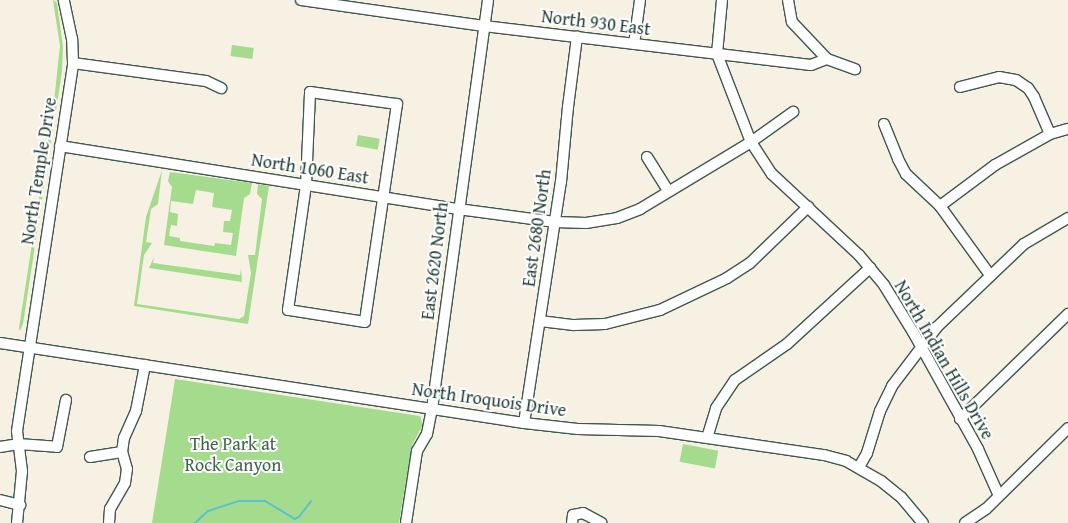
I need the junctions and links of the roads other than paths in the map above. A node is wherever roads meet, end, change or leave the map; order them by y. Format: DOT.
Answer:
graph roads {
  1 [pos="64,0"];
  2 [pos="301,0"];
  3 [pos="488,0"];
  4 [pos="640,0"];
  5 [pos="722,0"];
  6 [pos="788,0"];
  7 [pos="484,26"];
  8 [pos="577,37"];
  9 [pos="634,44"];
  10 [pos="717,54"];
  11 [pos="827,59"];
  12 [pos="73,62"];
  13 [pos="856,69"];
  14 [pos="960,87"];
  15 [pos="221,88"];
  16 [pos="793,112"];
  17 [pos="884,124"];
  18 [pos="1068,128"];
  19 [pos="1050,134"];
  20 [pos="751,142"];
  21 [pos="60,146"];
  22 [pos="647,157"];
  23 [pos="306,185"];
  24 [pos="668,191"];
  25 [pos="384,197"];
  26 [pos="940,206"];
  27 [pos="808,207"];
  28 [pos="458,209"];
  29 [pos="1068,218"];
  30 [pos="555,222"];
  31 [pos="870,268"];
  32 [pos="990,275"];
  33 [pos="1068,314"];
  34 [pos="540,321"];
  35 [pos="0,343"];
  36 [pos="29,348"];
  37 [pos="920,348"];
  38 [pos="145,365"];
  39 [pos="66,400"];
  40 [pos="432,409"];
  41 [pos="960,418"];
  42 [pos="524,423"];
  43 [pos="1068,428"];
  44 [pos="707,438"];
  45 [pos="18,444"];
  46 [pos="0,446"];
  47 [pos="122,452"];
  48 [pos="90,457"];
  49 [pos="859,467"];
  50 [pos="999,496"];
  51 [pos="0,500"];
  52 [pos="20,505"];
  53 [pos="919,522"];
  54 [pos="17,523"];
  55 [pos="109,523"];
  56 [pos="406,523"];
  57 [pos="572,523"];
  58 [pos="578,523"];
  59 [pos="602,523"];
  60 [pos="965,523"];
  1 -- 12 [label="street, North Temple Drive"];
  2 -- 7 [label="street, North 930 East"];
  3 -- 7 [label="street, East 2620 North"];
  4 -- 9 [label="street"];
  5 -- 10 [label="street"];
  6 -- 11 [label="street"];
  7 -- 8 [label="street, North 930 East"];
  7 -- 28 [label="street, East 2620 North"];
  8 -- 9 [label="street, North 930 East"];
  8 -- 30 [label="street, East 2680 North"];
  9 -- 10 [label="street, North 930 East"];
  10 -- 11 [label="street, North 930 East"];
  10 -- 20 [label="street, North Indian Hills Drive"];
  11 -- 13 [label="street"];
  12 -- 15 [label="street"];
  12 -- 21 [label="street, North Temple Drive"];
  14 -- 19 [label="street"];
  16 -- 20 [label="street, North 1060 East"];
  17 -- 26 [label="street"];
  18 -- 19 [label="street"];
  19 -- 26 [label="street"];
  20 -- 24 [label="street, North 1060 East"];
  20 -- 27 [label="street, North Indian Hills Drive"];
  21 -- 23 [label="street, North 1060 East"];
  21 -- 36 [label="street, North Temple Drive"];
  22 -- 24 [label="street"];
  23 -- 25 [label="street, North 1060 East"];
  23 -- 25 [label="street"];
  23 -- 25 [label="street"];
  24 -- 30 [label="street, North 1060 East"];
  25 -- 28 [label="street, North 1060 East"];
  26 -- 32 [label="street"];
  27 -- 31 [label="street, North Indian Hills Drive"];
  27 -- 34 [label="street"];
  28 -- 30 [label="street, North 1060 East"];
  28 -- 40 [label="street, East 2620 North"];
  29 -- 32 [label="street"];
  30 -- 34 [label="street, East 2680 North"];
  31 -- 37 [label="street, North Indian Hills Drive"];
  31 -- 44 [label="street"];
  32 -- 37 [label="street"];
  33 -- 41 [label="street"];
  34 -- 42 [label="street, East 2680 North"];
  35 -- 36 [label="street, North Iroquois Drive"];
  36 -- 38 [label="street, North Iroquois Drive"];
  36 -- 45 [label="street, North Temple Drive"];
  37 -- 41 [label="street, North Indian Hills Drive"];
  37 -- 49 [label="street"];
  38 -- 40 [label="street, North Iroquois Drive"];
  38 -- 47 [label="street"];
  39 -- 45 [label="street"];
  40 -- 42 [label="street, North Iroquois Drive"];
  40 -- 56 [label="street, East 2620 North"];
  41 -- 50 [label="street, North Indian Hills Drive"];
  42 -- 44 [label="street, North Iroquois Drive"];
  43 -- 50 [label="street"];
  44 -- 49 [label="street, North Iroquois Drive"];
  45 -- 46 [label="street"];
  45 -- 52 [label="street, North Temple Drive"];
  47 -- 48 [label="street"];
  47 -- 55 [label="street"];
  49 -- 53 [label="street, North Iroquois Drive"];
  50 -- 60 [label="street"];
  51 -- 52 [label="street"];
  52 -- 54 [label="street, North Temple Drive"];
  57 -- 58 [label="street"];
  57 -- 59 [label="street"];
}
